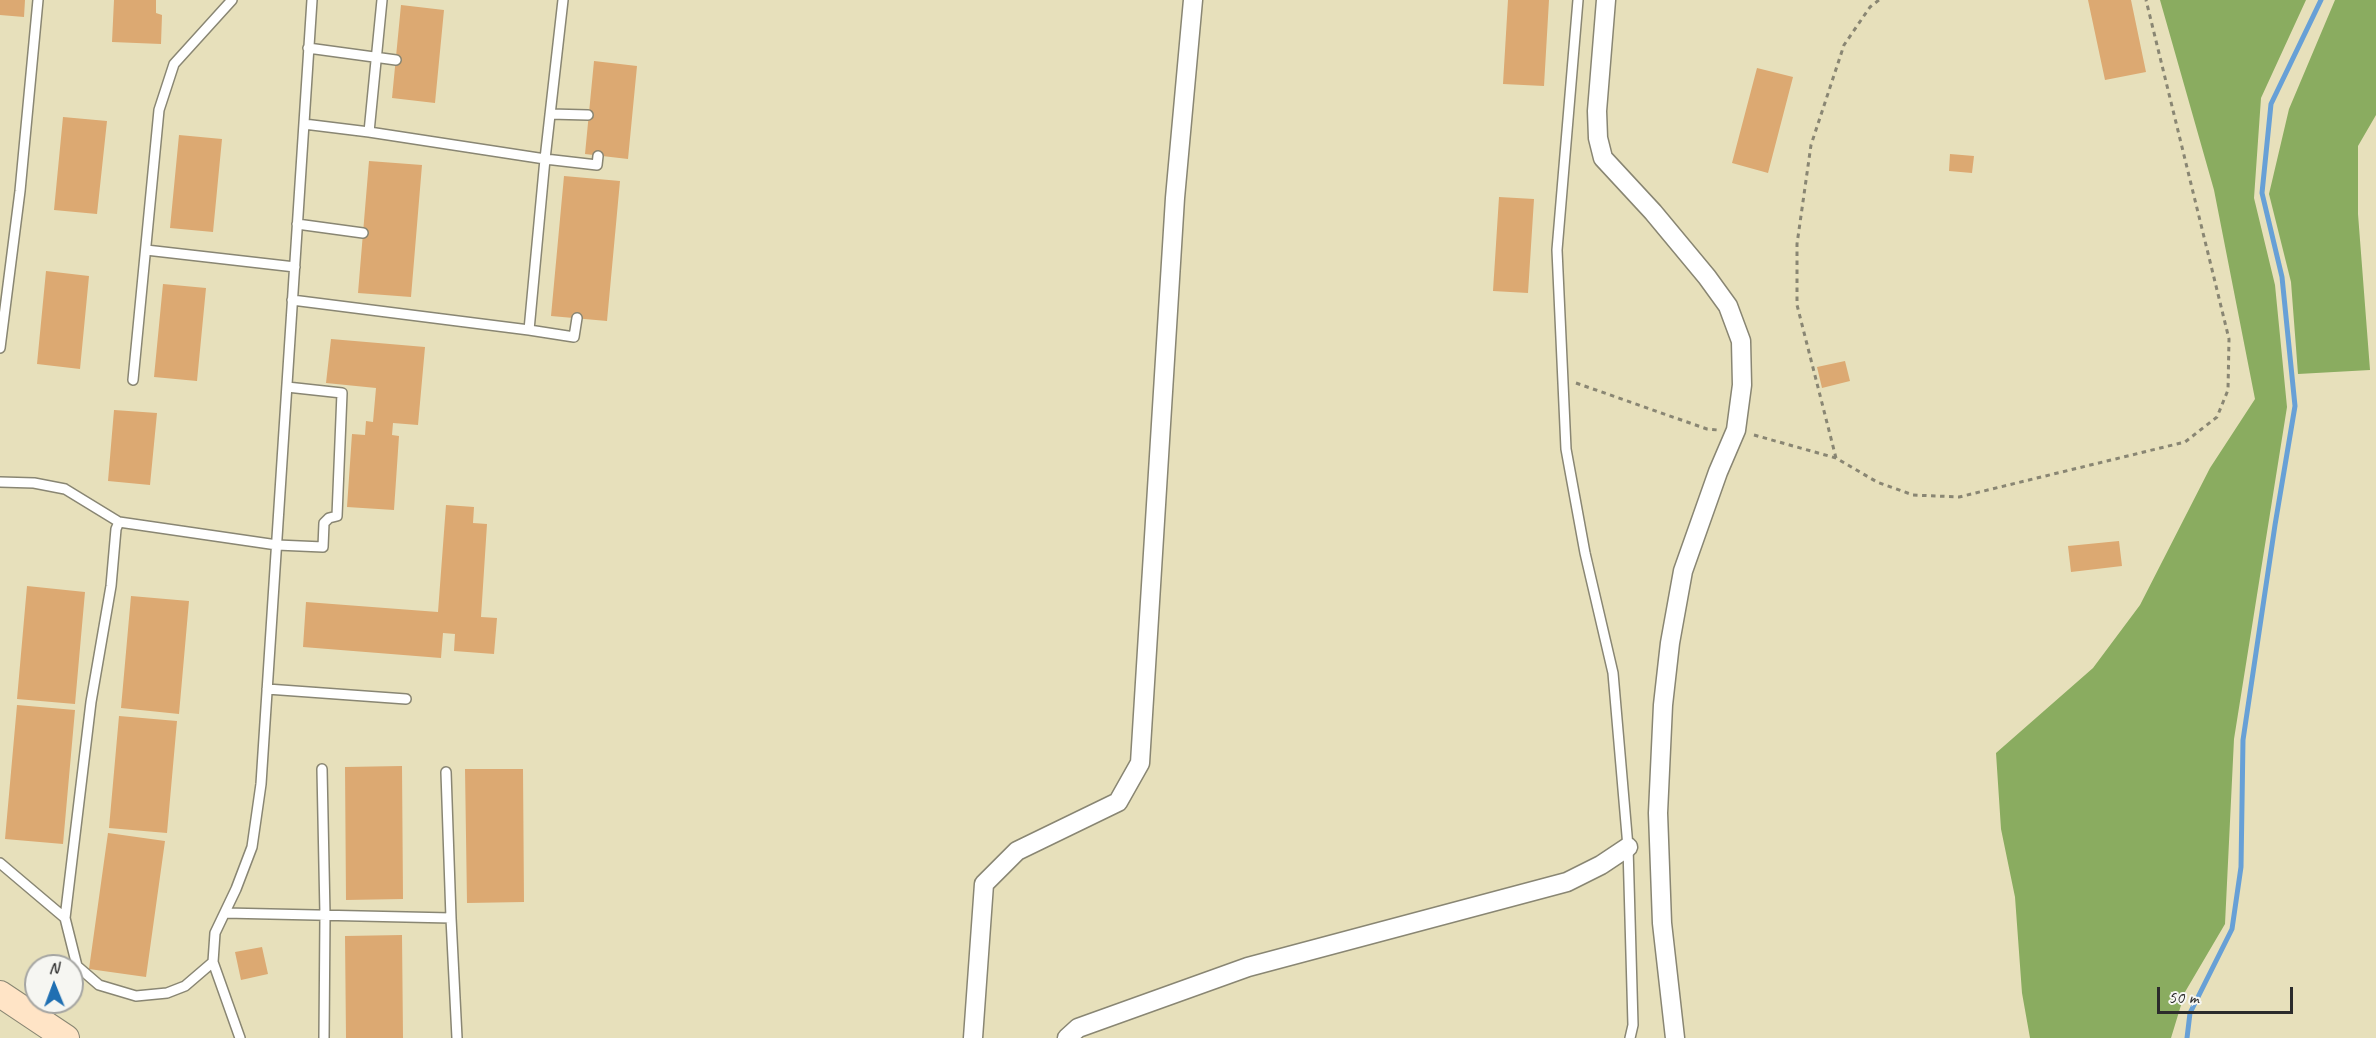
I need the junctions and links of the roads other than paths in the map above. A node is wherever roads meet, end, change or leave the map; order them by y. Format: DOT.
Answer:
graph roads {
  1 [pos="38,0"];
  2 [pos="232,0"];
  3 [pos="312,0"];
  4 [pos="382,0"];
  5 [pos="563,0"];
  6 [pos="1193,0"];
  7 [pos="1578,0"];
  8 [pos="1606,0"];
  9 [pos="308,48"];
  10 [pos="376,57"];
  11 [pos="396,60"];
  12 [pos="550,114"];
  13 [pos="588,115"];
  14 [pos="304,124"];
  15 [pos="369,132"];
  16 [pos="598,156"];
  17 [pos="545,159"];
  18 [pos="297,224"];
  19 [pos="363,232"];
  20 [pos="146,250"];
  21 [pos="294,267"];
  22 [pos="292,300"];
  23 [pos="577,318"];
  24 [pos="529,330"];
  25 [pos="0,348"];
  26 [pos="133,380"];
  27 [pos="287,387"];
  28 [pos="0,482"];
  29 [pos="119,522"];
  30 [pos="277,545"];
  31 [pos="267,689"];
  32 [pos="406,699"];
  33 [pos="322,769"];
  34 [pos="446,771"];
  35 [pos="1628,847"];
  36 [pos="0,863"];
  37 [pos="225,913"];
  38 [pos="325,915"];
  39 [pos="65,918"];
  40 [pos="452,918"];
  41 [pos="213,962"];
  42 [pos="0,994"];
  43 [pos="66,1038"];
  44 [pos="240,1038"];
  45 [pos="324,1038"];
  46 [pos="457,1038"];
  47 [pos="973,1038"];
  48 [pos="1067,1038"];
  49 [pos="1630,1038"];
  50 [pos="1675,1038"];
  1 -- 25 [label="lane"];
  2 -- 20 [label="lane"];
  3 -- 9 [label="lane"];
  4 -- 10 [label="lane"];
  5 -- 12 [label="lane"];
  6 -- 47 [label="street"];
  7 -- 35 [label="lane"];
  8 -- 50 [label="street"];
  9 -- 10 [label="lane"];
  9 -- 14 [label="lane"];
  10 -- 11 [label="lane"];
  10 -- 15 [label="lane"];
  12 -- 13 [label="lane"];
  12 -- 17 [label="lane"];
  14 -- 15 [label="lane"];
  14 -- 18 [label="lane"];
  15 -- 17 [label="lane"];
  16 -- 17 [label="lane"];
  17 -- 24 [label="lane"];
  18 -- 19 [label="lane"];
  18 -- 21 [label="lane"];
  20 -- 21 [label="lane"];
  20 -- 26 [label="lane"];
  21 -- 22 [label="lane"];
  22 -- 24 [label="lane"];
  22 -- 27 [label="lane"];
  23 -- 24 [label="lane"];
  27 -- 30 [label="lane"];
  27 -- 30 [label="lane"];
  28 -- 29 [label="lane"];
  29 -- 30 [label="lane"];
  29 -- 39 [label="lane"];
  30 -- 31 [label="lane"];
  31 -- 32 [label="lane"];
  31 -- 37 [label="lane"];
  33 -- 38 [label="lane"];
  34 -- 40 [label="lane"];
  35 -- 48 [label="street"];
  35 -- 49 [label="lane"];
  36 -- 39 [label="lane"];
  37 -- 38 [label="lane"];
  37 -- 41 [label="lane"];
  38 -- 40 [label="lane"];
  38 -- 45 [label="lane"];
  39 -- 41 [label="lane"];
  40 -- 46 [label="lane"];
  41 -- 44 [label="lane"];
  42 -- 43 [label="street"];
}
